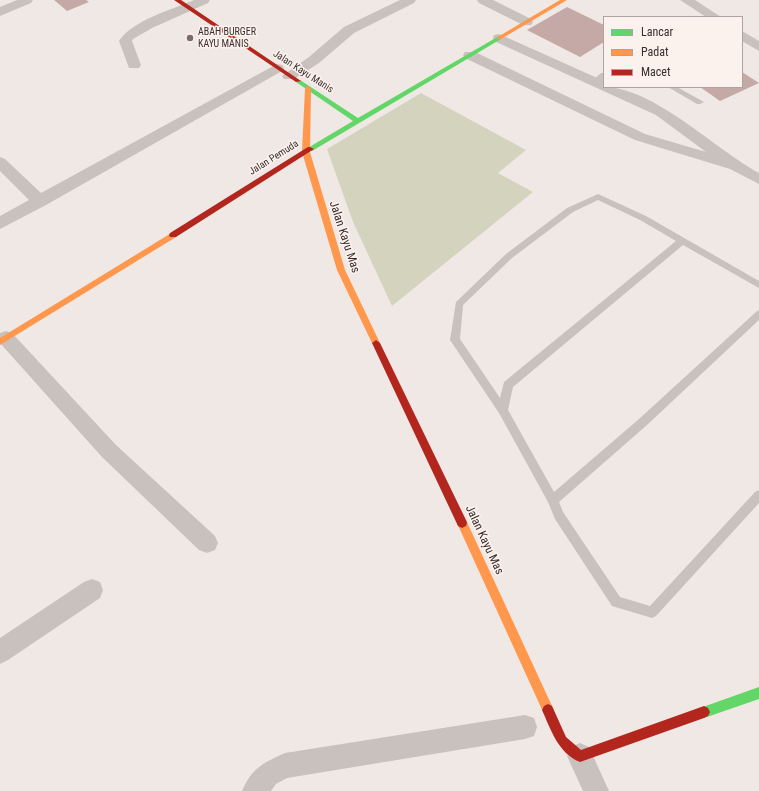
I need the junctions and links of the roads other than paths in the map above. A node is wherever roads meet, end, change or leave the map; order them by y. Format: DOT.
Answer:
graph roads {
  1 [pos="27,0"];
  2 [pos="177,0"];
  3 [pos="204,0"];
  4 [pos="410,0"];
  5 [pos="484,0"];
  6 [pos="564,0"];
  7 [pos="686,0"];
  8 [pos="188,9"];
  9 [pos="0,12"];
  10 [pos="713,16"];
  11 [pos="527,22"];
  12 [pos="743,37"];
  13 [pos="499,38"];
  14 [pos="759,47"];
  15 [pos="470,55"];
  16 [pos="134,65"];
  17 [pos="283,72"];
  18 [pos="603,82"];
  19 [pos="308,88"];
  20 [pos="615,88"];
  21 [pos="674,88"];
  22 [pos="700,102"];
  23 [pos="358,121"];
  24 [pos="306,152"];
  25 [pos="0,162"];
  26 [pos="735,166"];
  27 [pos="759,179"];
  28 [pos="40,201"];
  29 [pos="0,223"];
  30 [pos="682,241"];
  31 [pos="759,285"];
  32 [pos="759,314"];
  33 [pos="3,340"];
  34 [pos="504,410"];
  35 [pos="759,495"];
  36 [pos="553,500"];
  37 [pos="207,543"];
  38 [pos="92,590"];
  39 [pos="0,652"];
  40 [pos="759,693"];
  41 [pos="525,727"];
  42 [pos="580,756"];
  43 [pos="255,791"];
  44 [pos="596,791"];
  1 -- 9 [label="street"];
  2 -- 8 [label="street, Jalan Kayu Manis"];
  3 -- 8 [label="street"];
  4 -- 17 [label="street"];
  5 -- 11 [label="street"];
  6 -- 11 [label="street, Jalan Pemuda"];
  7 -- 10 [label="street"];
  8 -- 16 [label="street"];
  8 -- 17 [label="street, Jalan Kayu Manis"];
  11 -- 13 [label="street, Jalan Pemuda"];
  12 -- 14 [label="street"];
  13 -- 15 [label="street, Jalan Pemuda"];
  13 -- 18 [label="street"];
  15 -- 23 [label="street, Jalan Pemuda"];
  15 -- 26 [label="street"];
  17 -- 19 [label="street, Jalan Kayu Manis"];
  17 -- 28 [label="street"];
  19 -- 23 [label="street, Jalan Kayu Manis"];
  19 -- 24 [label="street, Jalan Kayu Mas"];
  20 -- 26 [label="street"];
  21 -- 22 [label="lane"];
  23 -- 24 [label="street, Jalan Pemuda"];
  24 -- 33 [label="street, Jalan Pemuda"];
  24 -- 42 [label="street, Jalan Kayu Mas"];
  25 -- 28 [label="street"];
  26 -- 27 [label="street"];
  28 -- 29 [label="street"];
  30 -- 31 [label="lane"];
  30 -- 34 [label="lane"];
  30 -- 34 [label="lane"];
  32 -- 36 [label="lane"];
  33 -- 37 [label="street"];
  34 -- 36 [label="lane"];
  35 -- 36 [label="lane"];
  38 -- 39 [label="street"];
  40 -- 42 [label="street"];
  41 -- 43 [label="street"];
  42 -- 44 [label="street"];
}
